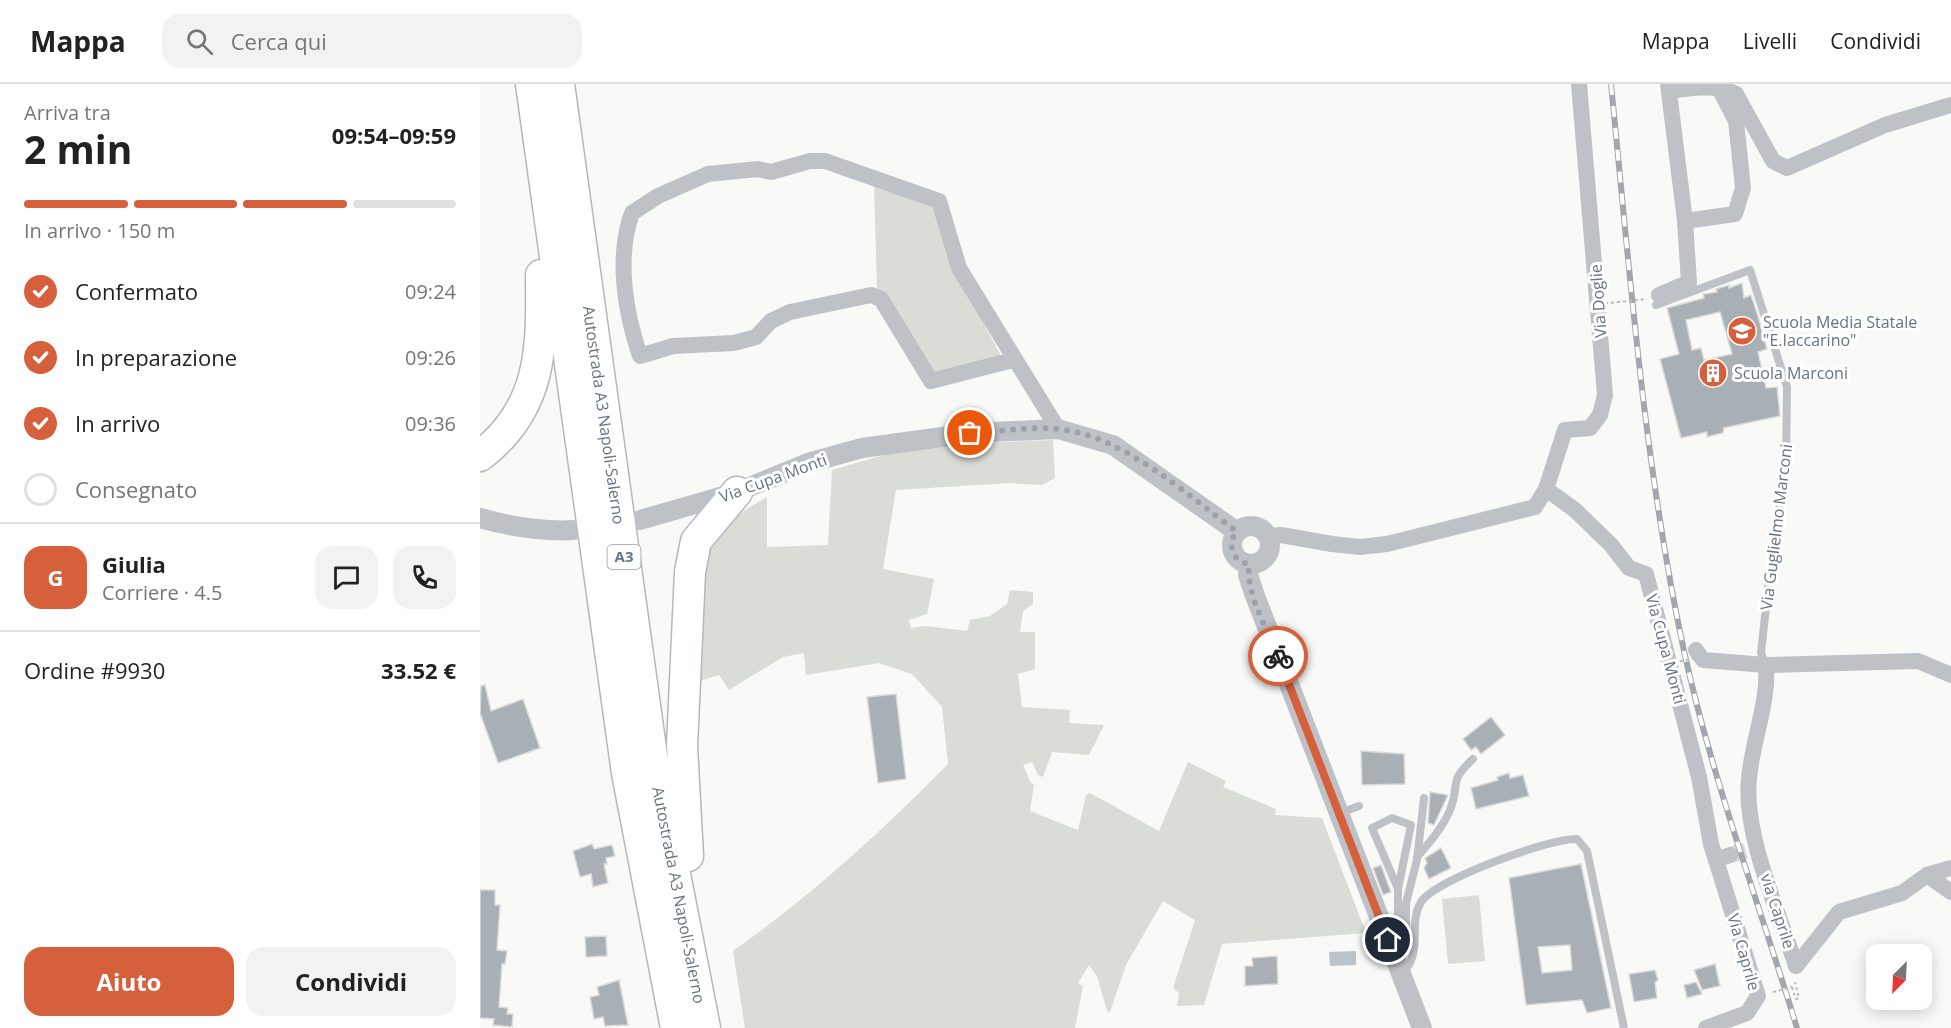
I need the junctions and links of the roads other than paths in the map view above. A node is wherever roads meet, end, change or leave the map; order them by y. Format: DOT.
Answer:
graph roads {
  1 [pos="530,84"];
  2 [pos="559,84"];
  3 [pos="1579,84"];
  4 [pos="1717,85"];
  5 [pos="1668,88"];
  6 [pos="1951,105"];
  7 [pos="1684,221"];
  8 [pos="1654,300"];
  9 [pos="1013,360"];
  10 [pos="1058,429"];
  11 [pos="480,456"];
  12 [pos="1546,489"];
  13 [pos="737,492"];
  14 [pos="480,518"];
  15 [pos="640,520"];
  16 [pos="574,530"];
  17 [pos="1236,531"];
  18 [pos="1268,536"];
  19 [pos="1249,564"];
  20 [pos="1695,654"];
  21 [pos="1766,665"];
  22 [pos="1951,675"];
  23 [pos="1473,759"];
  24 [pos="1424,798"];
  25 [pos="1359,806"];
  26 [pos="1340,814"];
  27 [pos="1416,857"];
  28 [pos="1723,857"];
  29 [pos="1951,868"];
  30 [pos="1927,874"];
  31 [pos="1398,889"];
  32 [pos="1951,892"];
  33 [pos="1388,940"];
  34 [pos="1399,970"];
  35 [pos="676,1028"];
  36 [pos="705,1028"];
  37 [pos="716,1028"];
  38 [pos="1422,1028"];
  39 [pos="1624,1028"];
  40 [pos="1706,1028"];
  1 -- 11 [label="highway"];
  1 -- 35 [label="highway, Autostrada A3 Napoli-Salerno / A3"];
  2 -- 36 [label="highway, Autostrada A3 Napoli-Salerno / A3"];
  3 -- 12 [label="street, Via Doglie"];
  4 -- 5 [label="street"];
  4 -- 6 [label="street"];
  4 -- 7 [label="street"];
  5 -- 7 [label="street"];
  7 -- 8 [label="street"];
  8 -- 21 [label="lane, Via Guglielmo Marconi"];
  9 -- 9 [label="street"];
  9 -- 10 [label="street"];
  10 -- 13 [label="street, Via Cupa Monti"];
  10 -- 17 [label="street, Via Cupa Monti"];
  12 -- 18 [label="street"];
  12 -- 28 [label="street, Via Cupa Monti"];
  13 -- 15 [label="street, Via Cupa Monti"];
  13 -- 37 [label="highway"];
  14 -- 16 [label="street"];
  17 -- 18 [label="street"];
  17 -- 19 [label="street"];
  18 -- 19 [label="street"];
  19 -- 26 [label="street"];
  20 -- 21 [label="street"];
  21 -- 22 [label="street"];
  21 -- 30 [label="street, via Caprile"];
  23 -- 27 [label="lane"];
  24 -- 27 [label="lane"];
  25 -- 26 [label="lane"];
  26 -- 33 [label="street"];
  27 -- 34 [label="lane"];
  28 -- 40 [label="street, Via Caprile"];
  29 -- 30 [label="street, via Caprile"];
  30 -- 32 [label="street"];
  31 -- 31 [label="lane"];
  31 -- 33 [label="lane"];
  33 -- 34 [label="street"];
  34 -- 38 [label="street"];
  34 -- 39 [label="lane"];
}
